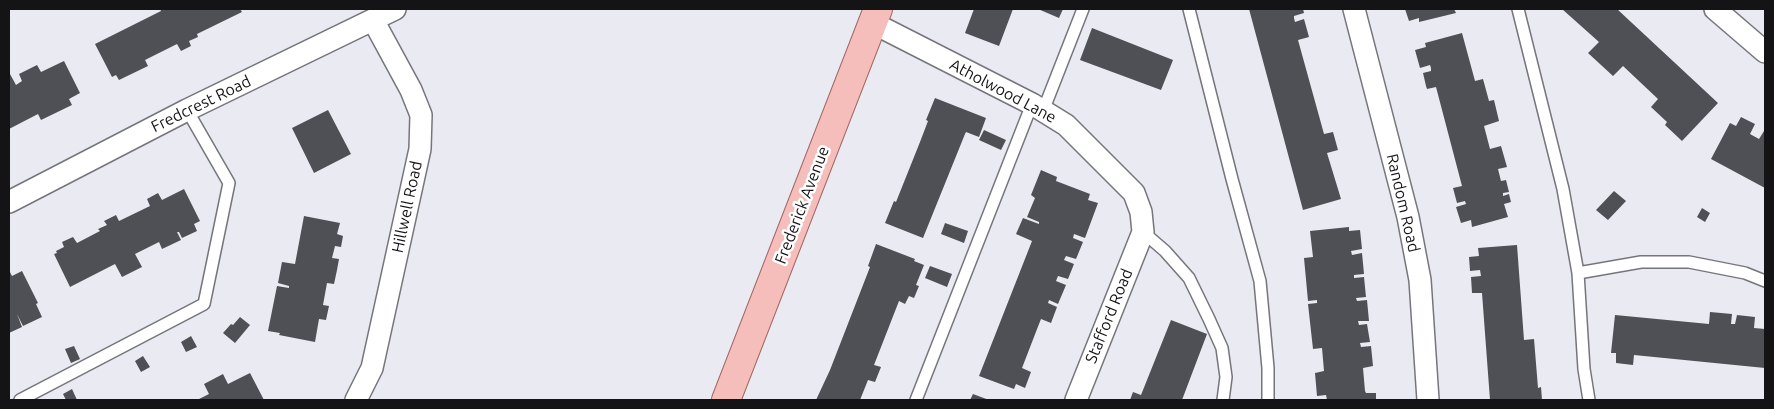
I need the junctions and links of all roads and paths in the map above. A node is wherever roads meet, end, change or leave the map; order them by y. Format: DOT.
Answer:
graph roads {
  1 [pos="395,9"];
  2 [pos="1083,9"];
  3 [pos="1189,9"];
  4 [pos="1354,9"];
  5 [pos="1518,9"];
  6 [pos="1715,9"];
  7 [pos="876,16"];
  8 [pos="373,20"];
  9 [pos="1765,52"];
  10 [pos="1038,108"];
  11 [pos="187,110"];
  12 [pos="9,202"];
  13 [pos="1142,232"];
  14 [pos="1578,273"];
  15 [pos="1765,281"];
  16 [pos="20,400"];
  17 [pos="356,400"];
  18 [pos="726,400"];
  19 [pos="916,400"];
  20 [pos="1076,400"];
  21 [pos="1223,400"];
  22 [pos="1268,400"];
  23 [pos="1428,400"];
  24 [pos="1589,400"];
  1 -- 8 [label="street, Fredcrest Road"];
  2 -- 10 [label="lane"];
  3 -- 22 [label="lane"];
  4 -- 23 [label="street, Random Road"];
  5 -- 14 [label="lane"];
  6 -- 9 [label="street"];
  7 -- 10 [label="street, Atholwood Lane"];
  7 -- 18 [label="main road, Frederick Avenue"];
  8 -- 11 [label="street, Fredcrest Road"];
  8 -- 17 [label="street, Hillwell Road"];
  10 -- 13 [label="street, Atholwood Lane"];
  10 -- 19 [label="lane"];
  11 -- 12 [label="street, Fredcrest Road"];
  11 -- 16 [label="lane"];
  13 -- 20 [label="street, Stafford Road"];
  13 -- 21 [label="lane"];
  14 -- 15 [label="lane"];
  14 -- 24 [label="lane"];
}
